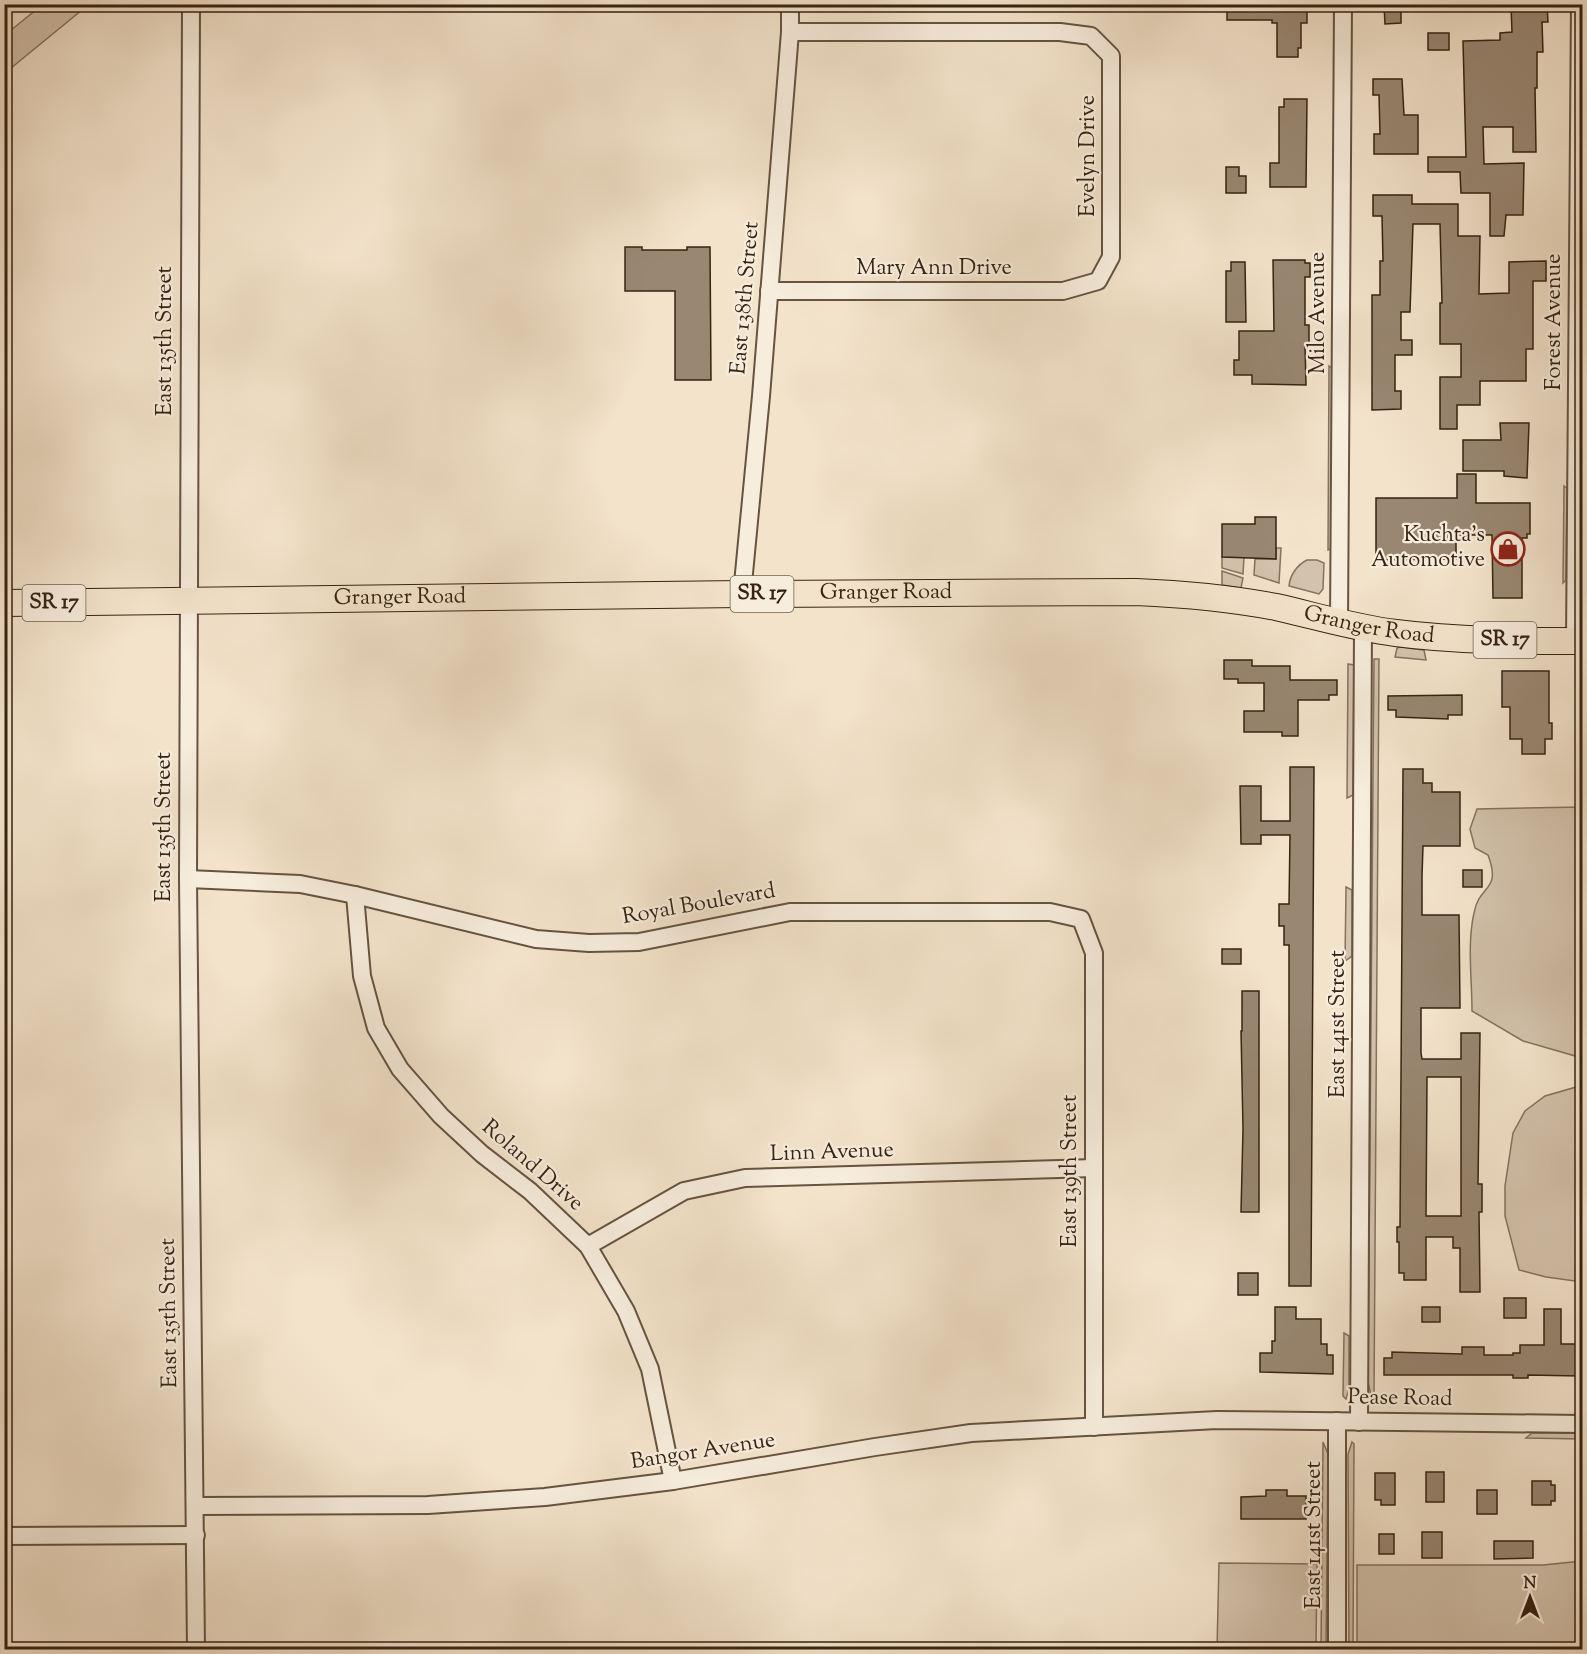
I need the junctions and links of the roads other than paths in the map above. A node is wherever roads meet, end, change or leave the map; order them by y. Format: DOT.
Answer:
graph roads {
  1 [pos="191,4"];
  2 [pos="790,4"];
  3 [pos="1343,4"];
  4 [pos="1580,4"];
  5 [pos="790,32"];
  6 [pos="1098,281"];
  7 [pos="769,291"];
  8 [pos="742,594"];
  9 [pos="188,602"];
  10 [pos="4,603"];
  11 [pos="1351,625"];
  12 [pos="1579,640"];
  13 [pos="188,879"];
  14 [pos="355,895"];
  15 [pos="1081,919"];
  16 [pos="1094,1168"];
  17 [pos="588,1246"];
  18 [pos="1217,1420"];
  19 [pos="1337,1421"];
  20 [pos="1359,1422"];
  21 [pos="1582,1424"];
  22 [pos="1094,1426"];
  23 [pos="673,1481"];
  24 [pos="195,1506"];
  25 [pos="196,1535"];
  26 [pos="4,1536"];
  27 [pos="196,1650"];
  28 [pos="1337,1650"];
  1 -- 9 [label="street, East 135th Street"];
  2 -- 5 [label="street, East 138th Street"];
  3 -- 11 [label="street, Milo Avenue"];
  4 -- 12 [label="street, Forest Avenue"];
  5 -- 6 [label="street, Evelyn Drive"];
  5 -- 7 [label="street, East 138th Street"];
  6 -- 7 [label="street, Mary Ann Drive"];
  7 -- 8 [label="street, East 138th Street"];
  8 -- 9 [label="main road, Granger Road / SR 17"];
  8 -- 11 [label="main road, Granger Road / SR 17"];
  9 -- 10 [label="main road, Granger Road / SR 17"];
  9 -- 13 [label="street, East 135th Street"];
  11 -- 12 [label="main road, Granger Road / SR 17"];
  11 -- 20 [label="street, East 141st Street"];
  13 -- 14 [label="street, Royal Boulevard"];
  13 -- 24 [label="street, East 135th Street"];
  14 -- 15 [label="street, Royal Boulevard"];
  14 -- 17 [label="street, Roland Drive"];
  15 -- 16 [label="street, East 139th Street"];
  16 -- 17 [label="street, Linn Avenue"];
  16 -- 22 [label="street, East 139th Street"];
  17 -- 23 [label="street, Roland Drive"];
  18 -- 19 [label="street, Pease Road"];
  18 -- 22 [label="street, Bangor Avenue"];
  19 -- 20 [label="street, Pease Road"];
  19 -- 28 [label="street, East 141st Street"];
  20 -- 21 [label="street, Pease Road"];
  22 -- 23 [label="street, Bangor Avenue"];
  23 -- 24 [label="street, Bangor Avenue"];
  24 -- 25 [label="street, East 135th Street"];
  25 -- 26 [label="street"];
  25 -- 27 [label="street, East 135th Street"];
}
